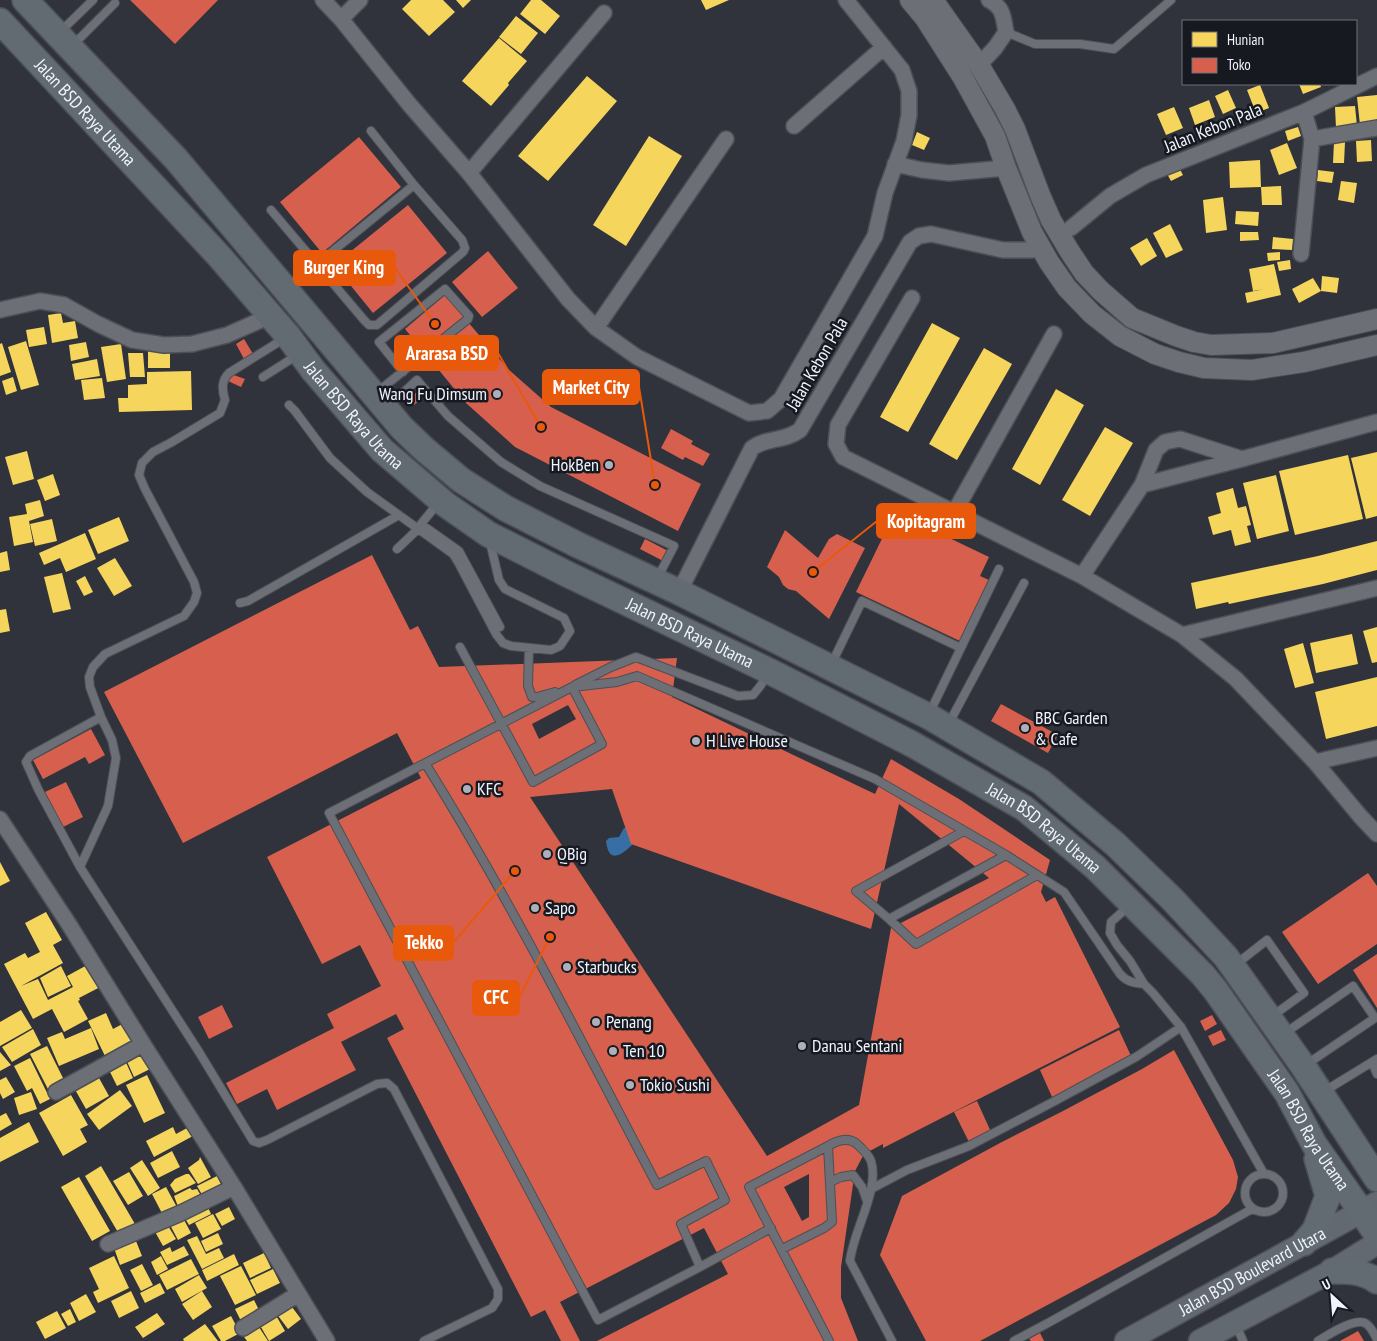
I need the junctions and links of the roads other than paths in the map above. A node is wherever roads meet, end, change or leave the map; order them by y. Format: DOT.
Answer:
graph roads {
  1 [pos="7,0"];
  2 [pos="24,0"];
  3 [pos="322,0"];
  4 [pos="360,0"];
  5 [pos="846,0"];
  6 [pos="910,0"];
  7 [pos="933,0"];
  8 [pos="1172,0"];
  9 [pos="87,2"];
  10 [pos="995,2"];
  11 [pos="115,3"];
  12 [pos="0,8"];
  13 [pos="604,13"];
  14 [pos="340,19"];
  15 [pos="0,21"];
  16 [pos="1006,32"];
  17 [pos="64,41"];
  18 [pos="884,47"];
  19 [pos="979,65"];
  20 [pos="1377,76"];
  21 [pos="1304,112"];
  22 [pos="794,126"];
  23 [pos="1377,128"];
  24 [pos="371,132"];
  25 [pos="726,138"];
  26 [pos="1312,139"];
  27 [pos="896,164"];
  28 [pos="1006,168"];
  29 [pos="469,173"];
  30 [pos="414,185"];
  31 [pos="271,210"];
  32 [pos="1071,228"];
  33 [pos="1033,250"];
  34 [pos="1301,254"];
  35 [pos="317,264"];
  36 [pos="284,288"];
  37 [pos="912,298"];
  38 [pos="0,310"];
  39 [pos="270,316"];
  40 [pos="1132,318"];
  41 [pos="1377,319"];
  42 [pos="596,328"];
  43 [pos="1054,334"];
  44 [pos="1120,336"];
  45 [pos="294,345"];
  46 [pos="1377,345"];
  47 [pos="403,372"];
  48 [pos="263,377"];
  49 [pos="380,402"];
  50 [pos="288,405"];
  51 [pos="1377,422"];
  52 [pos="1242,460"];
  53 [pos="1142,485"];
  54 [pos="440,501"];
  55 [pos="954,513"];
  56 [pos="399,515"];
  57 [pos="418,528"];
  58 [pos="488,534"];
  59 [pos="578,545"];
  60 [pos="397,550"];
  61 [pos="999,569"];
  62 [pos="567,574"];
  63 [pos="1082,576"];
  64 [pos="656,582"];
  65 [pos="1024,583"];
  66 [pos="1377,588"];
  67 [pos="679,592"];
  68 [pos="240,603"];
  69 [pos="500,627"];
  70 [pos="1182,635"];
  71 [pos="460,647"];
  72 [pos="529,648"];
  73 [pos="961,648"];
  74 [pos="830,667"];
  75 [pos="769,671"];
  76 [pos="572,687"];
  77 [pos="101,717"];
  78 [pos="938,721"];
  79 [pos="501,723"];
  80 [pos="1377,748"];
  81 [pos="1316,762"];
  82 [pos="425,763"];
  83 [pos="0,819"];
  84 [pos="964,831"];
  85 [pos="1377,834"];
  86 [pos="1006,855"];
  87 [pos="80,867"];
  88 [pos="1037,875"];
  89 [pos="1132,904"];
  90 [pos="889,919"];
  91 [pos="1233,966"];
  92 [pos="1144,984"];
  93 [pos="1181,1027"];
  94 [pos="1275,1027"];
  95 [pos="143,1044"];
  96 [pos="1375,1061"];
  97 [pos="1303,1066"];
  98 [pos="1377,1074"];
  99 [pos="56,1092"];
  100 [pos="1321,1093"];
  101 [pos="1314,1144"];
  102 [pos="828,1146"];
  103 [pos="1264,1174"];
  104 [pos="1377,1179"];
  105 [pos="830,1182"];
  106 [pos="234,1187"];
  107 [pos="871,1189"];
  108 [pos="867,1201"];
  109 [pos="1369,1207"];
  110 [pos="1252,1210"];
  111 [pos="771,1228"];
  112 [pos="1377,1236"];
  113 [pos="1304,1243"];
  114 [pos="1377,1243"];
  115 [pos="108,1244"];
  116 [pos="782,1249"];
  117 [pos="700,1267"];
  118 [pos="1332,1271"];
  119 [pos="1377,1280"];
  120 [pos="298,1294"];
  121 [pos="243,1328"];
  122 [pos="1239,1332"];
  123 [pos="1377,1339"];
  124 [pos="327,1341"];
  125 [pos="424,1341"];
  126 [pos="829,1341"];
  127 [pos="892,1341"];
  128 [pos="1014,1341"];
  129 [pos="1126,1341"];
  130 [pos="1200,1341"];
  131 [pos="1318,1341"];
  1 -- 12 [label="main road"];
  2 -- 17 [label="main road, Jalan BSD Raya Utama"];
  3 -- 14 [label="street"];
  4 -- 14 [label="street"];
  5 -- 18 [label="street"];
  6 -- 28 [label="street"];
  7 -- 19 [label="street"];
  8 -- 16 [label="lane"];
  9 -- 17 [label="lane"];
  10 -- 16 [label="street"];
  11 -- 17 [label="lane"];
  13 -- 29 [label="street"];
  14 -- 29 [label="street"];
  15 -- 39 [label="main road, Jalan BSD Raya Utama"];
  16 -- 19 [label="street"];
  17 -- 36 [label="main road, Jalan BSD Raya Utama"];
  18 -- 22 [label="street"];
  18 -- 27 [label="street"];
  19 -- 40 [label="street"];
  20 -- 21 [label="street, Jalan Kebon Pala"];
  21 -- 26 [label="street"];
  21 -- 32 [label="street, Jalan Kebon Pala"];
  23 -- 26 [label="street"];
  24 -- 30 [label="lane"];
  25 -- 42 [label="street"];
  26 -- 34 [label="street"];
  27 -- 28 [label="street"];
  27 -- 42 [label="street"];
  28 -- 44 [label="street"];
  29 -- 42 [label="street"];
  30 -- 35 [label="lane"];
  30 -- 35 [label="lane"];
  31 -- 35 [label="lane"];
  33 -- 67 [label="street, Jalan Kebon Pala"];
  35 -- 36 [label="lane"];
  36 -- 49 [label="main road, Jalan BSD Raya Utama"];
  37 -- 55 [label="street"];
  38 -- 39 [label="street"];
  39 -- 45 [label="main road, Jalan BSD Raya Utama"];
  40 -- 41 [label="street"];
  40 -- 44 [label="street"];
  43 -- 55 [label="street"];
  44 -- 46 [label="street"];
  45 -- 48 [label="lane"];
  45 -- 54 [label="main road, Jalan BSD Raya Utama"];
  45 -- 77 [label="lane"];
  47 -- 47 [label="lane"];
  47 -- 49 [label="lane"];
  49 -- 59 [label="main road, Jalan BSD Raya Utama"];
  49 -- 64 [label="lane"];
  50 -- 56 [label="lane"];
  51 -- 52 [label="street"];
  52 -- 53 [label="street"];
  52 -- 53 [label="street"];
  53 -- 63 [label="street"];
  54 -- 58 [label="main road, Jalan BSD Raya Utama"];
  54 -- 69 [label="lane"];
  55 -- 63 [label="street"];
  56 -- 57 [label="lane"];
  56 -- 68 [label="lane"];
  57 -- 60 [label="lane"];
  57 -- 72 [label="lane"];
  58 -- 62 [label="main road, Jalan BSD Raya Utama"];
  58 -- 72 [label="lane"];
  59 -- 62 [label="main road"];
  59 -- 64 [label="main road, Jalan BSD Raya Utama"];
  61 -- 73 [label="lane"];
  62 -- 75 [label="main road, Jalan BSD Raya Utama"];
  63 -- 70 [label="street"];
  64 -- 67 [label="main road, Jalan BSD Raya Utama"];
  65 -- 78 [label="lane"];
  66 -- 70 [label="street"];
  67 -- 74 [label="main road, Jalan BSD Raya Utama"];
  70 -- 81 [label="street"];
  71 -- 79 [label="lane"];
  72 -- 76 [label="lane"];
  73 -- 74 [label="lane"];
  73 -- 78 [label="lane"];
  74 -- 78 [label="main road, Jalan BSD Raya Utama"];
  75 -- 76 [label="lane"];
  75 -- 89 [label="main road, Jalan BSD Raya Utama"];
  76 -- 79 [label="lane"];
  76 -- 79 [label="lane"];
  76 -- 84 [label="lane"];
  77 -- 87 [label="lane"];
  77 -- 87 [label="lane"];
  78 -- 91 [label="main road, Jalan BSD Raya Utama"];
  79 -- 82 [label="lane"];
  80 -- 81 [label="street"];
  81 -- 85 [label="street"];
  82 -- 117 [label="lane"];
  82 -- 117 [label="lane"];
  83 -- 95 [label="street"];
  84 -- 86 [label="lane"];
  84 -- 90 [label="lane"];
  86 -- 88 [label="lane"];
  86 -- 90 [label="lane"];
  87 -- 125 [label="lane"];
  88 -- 90 [label="lane"];
  88 -- 92 [label="lane"];
  89 -- 92 [label="lane"];
  89 -- 101 [label="main road, Jalan BSD Raya Utama"];
  91 -- 94 [label="main road, Jalan BSD Raya Utama"];
  91 -- 94 [label="lane"];
  92 -- 93 [label="lane"];
  93 -- 103 [label="lane"];
  93 -- 107 [label="lane"];
  94 -- 97 [label="main road, Jalan BSD Raya Utama"];
  94 -- 97 [label="lane"];
  95 -- 99 [label="street"];
  95 -- 106 [label="street"];
  96 -- 98 [label="lane"];
  96 -- 100 [label="lane"];
  97 -- 100 [label="main road, Jalan BSD Raya Utama"];
  100 -- 104 [label="main road, Jalan BSD Raya Utama"];
  101 -- 109 [label="main road, Jalan BSD Raya Utama"];
  101 -- 113 [label="main road"];
  102 -- 105 [label="lane"];
  102 -- 107 [label="lane"];
  102 -- 111 [label="lane"];
  103 -- 110 [label="lane"];
  103 -- 110 [label="lane"];
  105 -- 108 [label="lane"];
  105 -- 116 [label="lane"];
  106 -- 115 [label="street"];
  106 -- 120 [label="street"];
  107 -- 108 [label="lane"];
  108 -- 127 [label="lane"];
  109 -- 112 [label="main road, Jalan BSD Raya Utama"];
  109 -- 113 [label="main road, Jalan BSD Boulevard Utara"];
  110 -- 128 [label="lane"];
  111 -- 116 [label="lane"];
  111 -- 117 [label="lane"];
  113 -- 129 [label="main road, Jalan BSD Boulevard Utara"];
  114 -- 118 [label="main road, Jalan BSD Boulevard Utara"];
  116 -- 126 [label="lane"];
  118 -- 119 [label="main road"];
  118 -- 122 [label="main road, Jalan BSD Boulevard Utara"];
  120 -- 121 [label="street"];
  120 -- 124 [label="street"];
  122 -- 130 [label="main road, Jalan BSD Boulevard Utara"];
  123 -- 131 [label="lane"];
}
